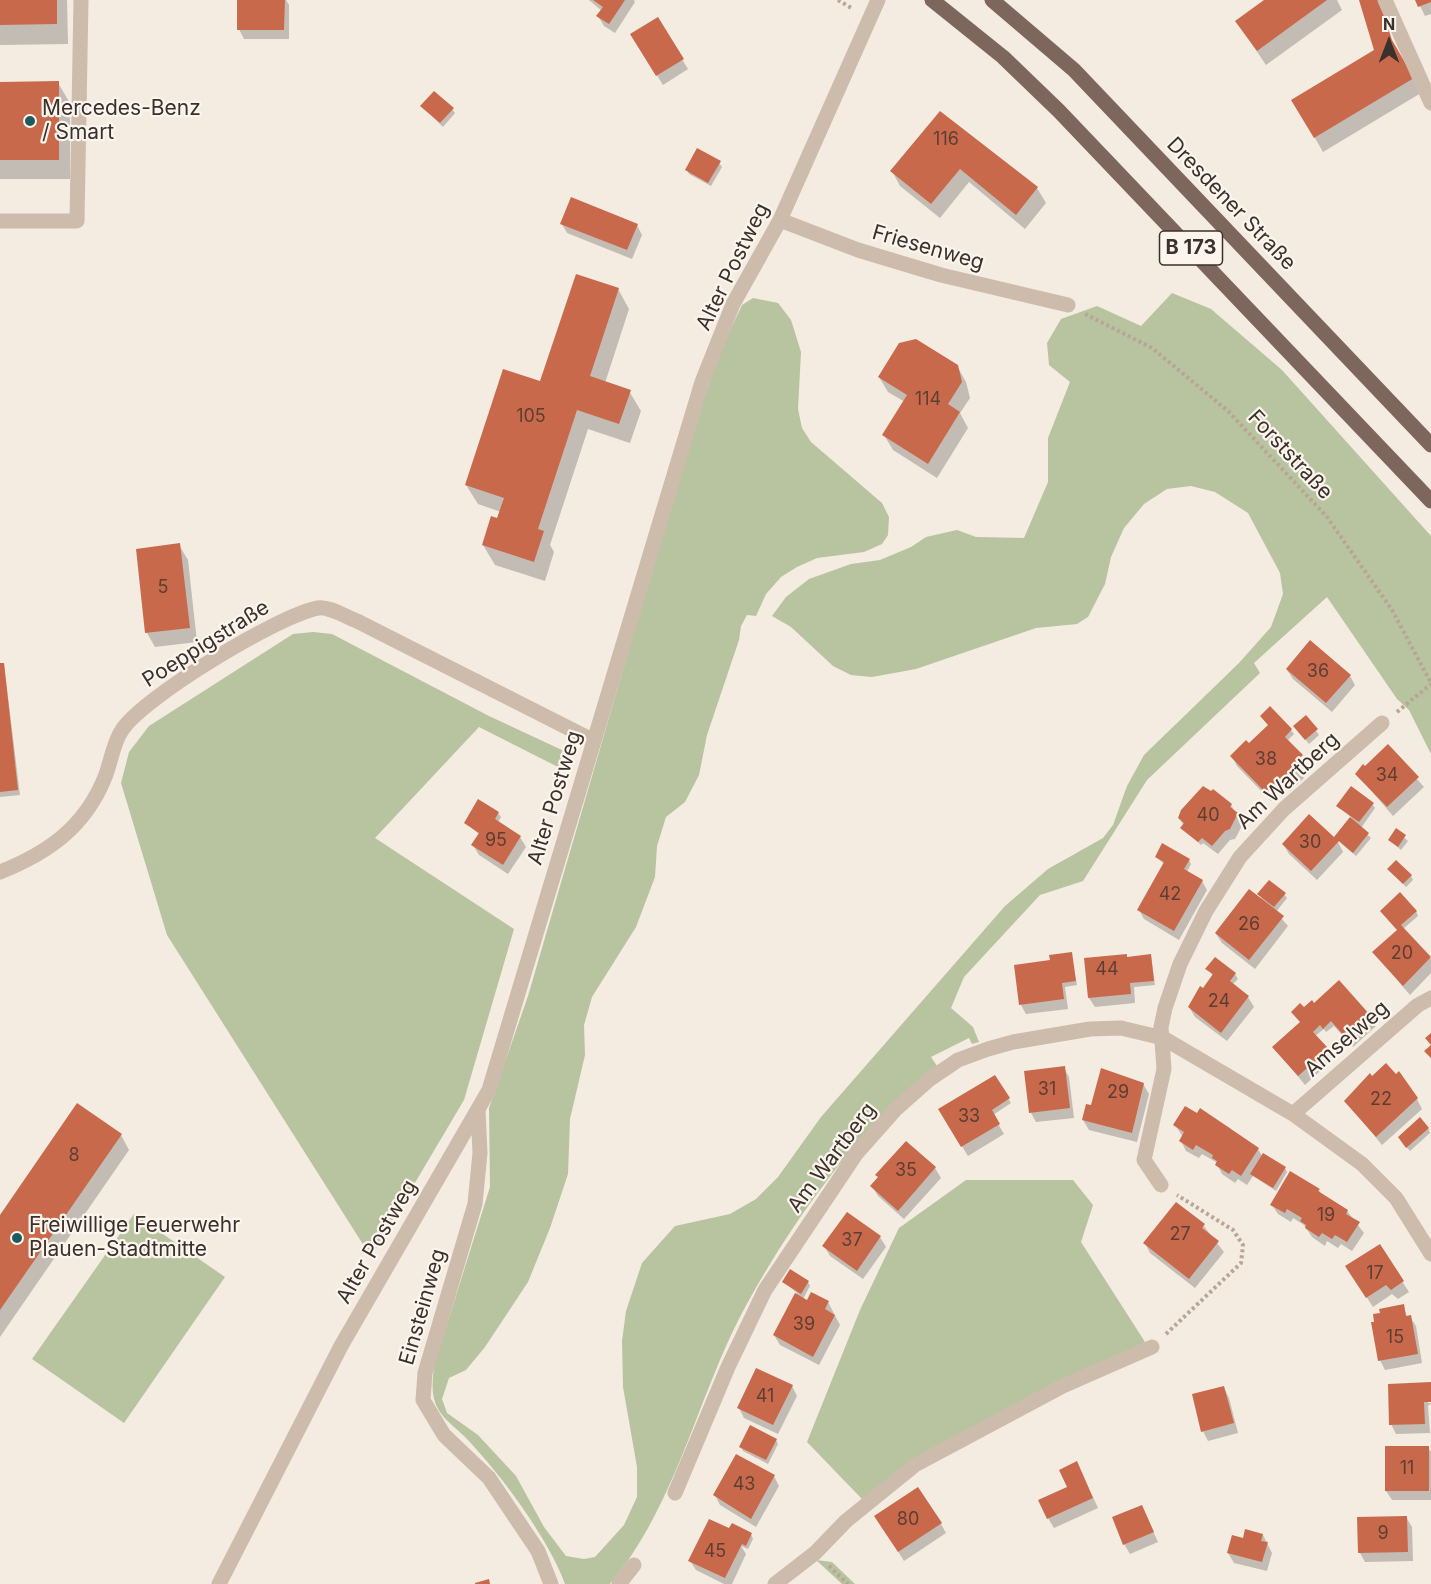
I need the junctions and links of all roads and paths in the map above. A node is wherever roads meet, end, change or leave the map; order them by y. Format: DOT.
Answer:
graph roads {
  1 [pos="81,0"];
  2 [pos="878,0"];
  3 [pos="992,0"];
  4 [pos="1385,0"];
  5 [pos="936,3"];
  6 [pos="1431,103"];
  7 [pos="780,220"];
  8 [pos="0,221"];
  9 [pos="1068,305"];
  10 [pos="1431,446"];
  11 [pos="1431,501"];
  12 [pos="1431,683"];
  13 [pos="1382,723"];
  14 [pos="594,741"];
  15 [pos="0,872"];
  16 [pos="1431,998"];
  17 [pos="1162,1038"];
  18 [pos="478,1110"];
  19 [pos="1293,1114"];
  20 [pos="1161,1185"];
  21 [pos="1431,1254"];
  22 [pos="1152,1347"];
  23 [pos="675,1493"];
  24 [pos="634,1565"];
  25 [pos="219,1584"];
  26 [pos="551,1584"];
  27 [pos="620,1584"];
  28 [pos="775,1584"];
  1 -- 8 [label="street"];
  2 -- 7 [label="street, Alter Postweg"];
  3 -- 10 [label="main road, Dresdener Straße / B 173"];
  4 -- 6 [label="street"];
  5 -- 11 [label="main road, B 173"];
  7 -- 9 [label="street, Friesenweg"];
  7 -- 14 [label="street, Alter Postweg"];
  9 -- 12 [label="path, Forststraße"];
  12 -- 13 [label="path"];
  13 -- 17 [label="street, Am Wartberg"];
  14 -- 15 [label="street, Poeppigstraße"];
  14 -- 18 [label="street, Alter Postweg"];
  16 -- 19 [label="street, Amselweg"];
  17 -- 19 [label="street, Am Wartberg"];
  17 -- 20 [label="street, Am Wartberg"];
  17 -- 23 [label="street, Am Wartberg"];
  18 -- 25 [label="street, Alter Postweg"];
  18 -- 26 [label="street, Einsteinweg"];
  19 -- 21 [label="street, Am Wartberg"];
  20 -- 22 [label="path"];
  22 -- 28 [label="street"];
  24 -- 27 [label="street"];
}
